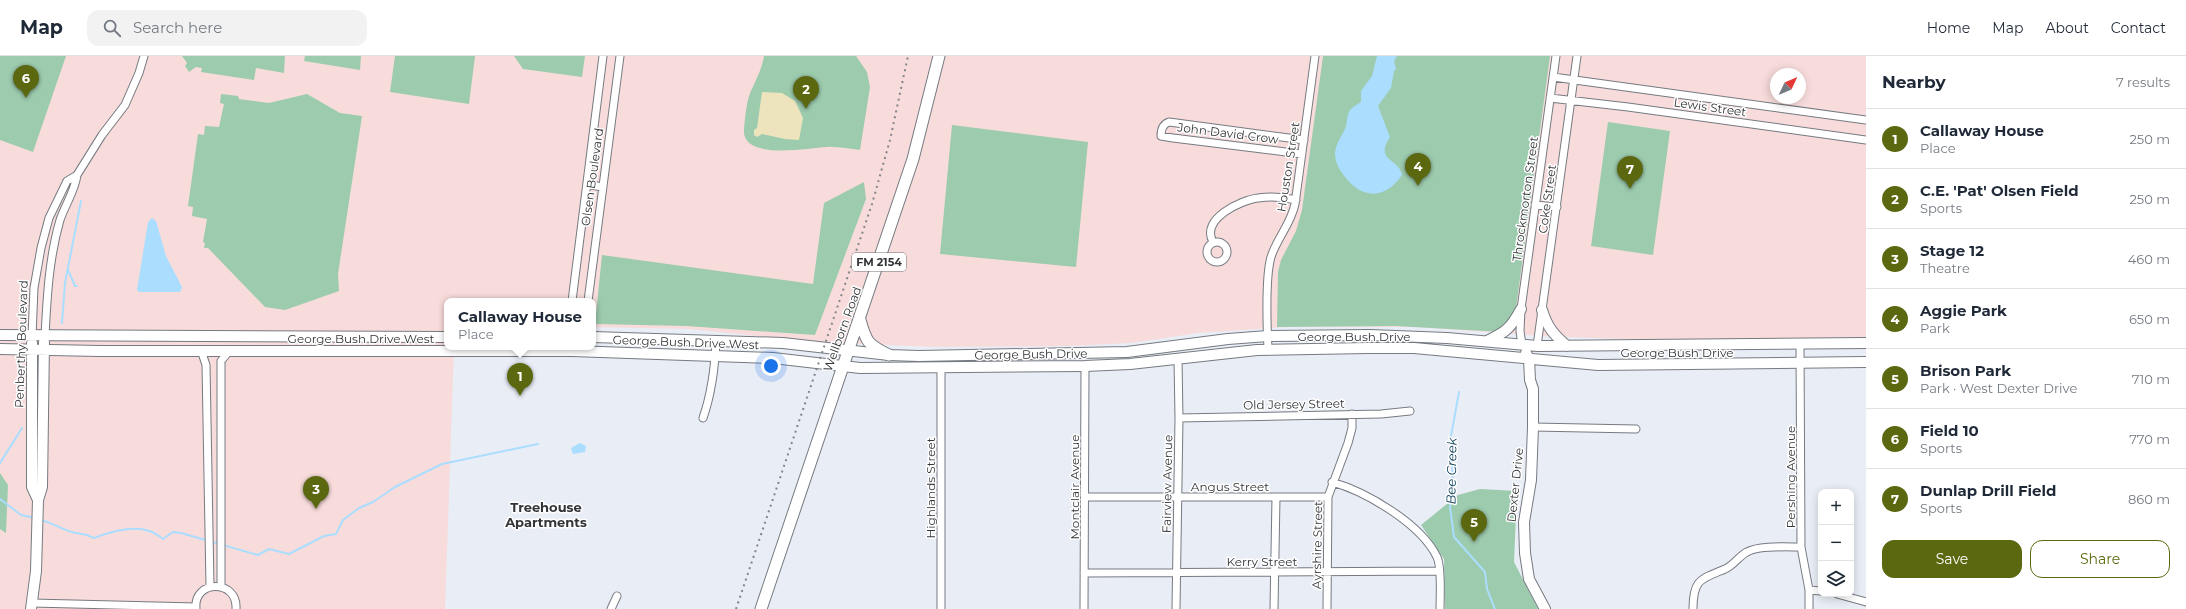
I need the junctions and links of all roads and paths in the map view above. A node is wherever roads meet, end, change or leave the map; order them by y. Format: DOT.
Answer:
graph roads {
  1 [pos="144,56"];
  2 [pos="603,56"];
  3 [pos="620,56"];
  4 [pos="939,56"];
  5 [pos="1315,56"];
  6 [pos="1556,56"];
  7 [pos="1577,56"];
  8 [pos="1553,77"];
  9 [pos="1574,80"];
  10 [pos="1550,98"];
  11 [pos="1572,101"];
  12 [pos="1866,120"];
  13 [pos="1304,140"];
  14 [pos="1866,140"];
  15 [pos="1302,154"];
  16 [pos="77,174"];
  17 [pos="587,184"];
  18 [pos="602,187"];
  19 [pos="1296,200"];
  20 [pos="1535,205"];
  21 [pos="1557,207"];
  22 [pos="1213,242"];
  23 [pos="572,298"];
  24 [pos="588,298"];
  25 [pos="1521,309"];
  26 [pos="1542,310"];
  27 [pos="860,320"];
  28 [pos="0,335"];
  29 [pos="32,336"];
  30 [pos="45,336"];
  31 [pos="369,336"];
  32 [pos="1268,336"];
  33 [pos="444,337"];
  34 [pos="596,337"];
  35 [pos="716,340"];
  36 [pos="1486,342"];
  37 [pos="1866,343"];
  38 [pos="1800,344"];
  39 [pos="1522,345"];
  40 [pos="1537,346"];
  41 [pos="1567,346"];
  42 [pos="0,349"];
  43 [pos="32,349"];
  44 [pos="44,349"];
  45 [pos="444,349"];
  46 [pos="1268,349"];
  47 [pos="201,350"];
  48 [pos="230,350"];
  49 [pos="316,350"];
  50 [pos="596,350"];
  51 [pos="848,350"];
  52 [pos="1151,350"];
  53 [pos="889,355"];
  54 [pos="715,356"];
  55 [pos="1178,359"];
  56 [pos="1529,359"];
  57 [pos="1866,362"];
  58 [pos="1800,364"];
  59 [pos="842,366"];
  60 [pos="1085,366"];
  61 [pos="941,368"];
  62 [pos="1410,411"];
  63 [pos="1352,414"];
  64 [pos="703,418"];
  65 [pos="1179,418"];
  66 [pos="221,423"];
  67 [pos="207,424"];
  68 [pos="1533,427"];
  69 [pos="1636,429"];
  70 [pos="1332,482"];
  71 [pos="1085,497"];
  72 [pos="1177,497"];
  73 [pos="1276,497"];
  74 [pos="1328,497"];
  75 [pos="38,500"];
  76 [pos="1801,547"];
  77 [pos="1439,570"];
  78 [pos="1328,571"];
  79 [pos="1275,572"];
  80 [pos="1084,573"];
  81 [pos="1175,573"];
  82 [pos="210,586"];
  83 [pos="221,586"];
  84 [pos="1809,590"];
  85 [pos="1818,591"];
  86 [pos="617,596"];
  87 [pos="1848,597"];
  88 [pos="1866,602"];
  89 [pos="31,606"];
  90 [pos="196,608"];
  91 [pos="236,609"];
  92 [pos="611,609"];
  93 [pos="761,609"];
  94 [pos="941,609"];
  95 [pos="1084,609"];
  96 [pos="1176,609"];
  97 [pos="1274,609"];
  98 [pos="1327,609"];
  99 [pos="1440,609"];
  100 [pos="1545,609"];
  101 [pos="1693,609"];
  102 [pos="1809,609"];
  1 -- 16 [label="street, Penberthy Boulevard"];
  2 -- 17 [label="street, Olsen Boulevard"];
  3 -- 18 [label="street, Olsen Boulevard"];
  4 -- 27 [label="main road, Wellborn Road / FM 2154"];
  5 -- 13 [label="street, Houston Street"];
  6 -- 8 [label="street, Throckmorton Street"];
  7 -- 9 [label="street, Coke Street"];
  8 -- 9 [label="street, Lewis Street"];
  8 -- 10 [label="street, Throckmorton Street"];
  9 -- 11 [label="street, Coke Street"];
  9 -- 12 [label="street, Lewis Street"];
  10 -- 11 [label="street, Lewis Street"];
  10 -- 20 [label="street, Throckmorton Street"];
  11 -- 14 [label="street, Lewis Street"];
  11 -- 21 [label="street, Coke Street"];
  13 -- 15 [label="street, Houston Street"];
  13 -- 15 [label="street, John David Crow"];
  15 -- 19 [label="street, Houston Street"];
  16 -- 29 [label="street, Penberthy Boulevard"];
  16 -- 30 [label="street, Penberthy Boulevard"];
  17 -- 18 [label="street"];
  17 -- 23 [label="street, Olsen Boulevard"];
  18 -- 24 [label="street, Olsen Boulevard"];
  19 -- 22 [label="street"];
  19 -- 32 [label="street, Houston Street"];
  20 -- 21 [label="street"];
  20 -- 25 [label="street, Throckmorton Street"];
  21 -- 26 [label="street, Coke Street"];
  25 -- 36 [label="main road"];
  25 -- 39 [label="street, Throckmorton Street"];
  26 -- 40 [label="street, Coke Street"];
  26 -- 41 [label="main road"];
  27 -- 51 [label="main road, Wellborn Road / FM 2154"];
  27 -- 53 [label="main road"];
  28 -- 29 [label="main road, George Bush Drive West"];
  29 -- 30 [label="main road, George Bush Drive West"];
  29 -- 43 [label="main road, Penberthy Boulevard"];
  30 -- 31 [label="main road, George Bush Drive West"];
  30 -- 44 [label="main road, Penberthy Boulevard"];
  31 -- 33 [label="main road, George Bush Drive West"];
  31 -- 49 [label="main road"];
  32 -- 36 [label="main road, George Bush Drive"];
  32 -- 46 [label="street, Houston Street"];
  32 -- 52 [label="main road, George Bush Drive"];
  34 -- 35 [label="main road, George Bush Drive West"];
  35 -- 51 [label="main road, George Bush Drive West"];
  35 -- 54 [label="street"];
  36 -- 39 [label="main road, George Bush Drive"];
  37 -- 38 [label="main road, George Bush Drive"];
  38 -- 41 [label="main road, George Bush Drive"];
  38 -- 58 [label="street, Pershing Avenue"];
  39 -- 40 [label="main road, George Bush Drive"];
  39 -- 56 [label="main road"];
  40 -- 41 [label="main road, George Bush Drive"];
  40 -- 56 [label="main road"];
  42 -- 43 [label="main road, George Bush Drive West"];
  43 -- 44 [label="main road, George Bush Drive West"];
  43 -- 75 [label="main road, Penberthy Boulevard"];
  44 -- 47 [label="main road, George Bush Drive West"];
  44 -- 75 [label="main road, Penberthy Boulevard"];
  45 -- 49 [label="main road, George Bush Drive West"];
  46 -- 55 [label="main road, George Bush Drive"];
  46 -- 56 [label="main road, George Bush Drive"];
  47 -- 48 [label="main road, George Bush Drive West"];
  47 -- 67 [label="street"];
  48 -- 49 [label="main road, George Bush Drive West"];
  48 -- 66 [label="street"];
  50 -- 54 [label="main road, George Bush Drive West"];
  51 -- 53 [label="main road, George Bush Drive"];
  51 -- 59 [label="main road, Wellborn Road / FM 2154"];
  52 -- 53 [label="main road, George Bush Drive"];
  52 -- 60 [label="main road"];
  54 -- 59 [label="main road, George Bush Drive West"];
  54 -- 64 [label="street"];
  55 -- 60 [label="main road, George Bush Drive"];
  55 -- 65 [label="street, Fairview Avenue"];
  56 -- 58 [label="main road, George Bush Drive"];
  56 -- 68 [label="main road, Dexter Drive"];
  57 -- 58 [label="main road, George Bush Drive"];
  58 -- 76 [label="street, Pershing Avenue"];
  59 -- 61 [label="main road, George Bush Drive"];
  59 -- 93 [label="main road, Wellborn Road / FM 2154"];
  60 -- 61 [label="main road, George Bush Drive"];
  60 -- 71 [label="street, Montclair Avenue"];
  61 -- 94 [label="street, Highlands Street"];
  62 -- 63 [label="street, Old Jersey Street"];
  63 -- 65 [label="street, Old Jersey Street"];
  63 -- 70 [label="street, Ayrshire Street"];
  65 -- 72 [label="street, Fairview Avenue"];
  66 -- 67 [label="street"];
  66 -- 83 [label="street"];
  67 -- 82 [label="street"];
  68 -- 69 [label="street"];
  68 -- 100 [label="main road, Dexter Drive"];
  70 -- 74 [label="street, Ayrshire Street"];
  70 -- 77 [label="street"];
  71 -- 72 [label="street, Angus Street"];
  71 -- 80 [label="street, Montclair Avenue"];
  72 -- 73 [label="street, Angus Street"];
  72 -- 81 [label="street, Fairview Avenue"];
  73 -- 74 [label="street, Angus Street"];
  73 -- 79 [label="street"];
  74 -- 78 [label="street, Ayrshire Street"];
  75 -- 89 [label="main road, Penberthy Boulevard"];
  76 -- 84 [label="street, Pershing Avenue"];
  76 -- 101 [label="street"];
  77 -- 78 [label="street, Kerry Street"];
  77 -- 99 [label="street"];
  78 -- 79 [label="street, Kerry Street"];
  78 -- 98 [label="street, Ayrshire Street"];
  79 -- 81 [label="street, Kerry Street"];
  79 -- 97 [label="street"];
  80 -- 81 [label="street, Kerry Street"];
  80 -- 95 [label="street, Montclair Avenue"];
  81 -- 96 [label="street, Fairview Avenue"];
  82 -- 83 [label="street"];
  82 -- 90 [label="street"];
  83 -- 91 [label="street"];
  84 -- 85 [label="street"];
  84 -- 102 [label="street, Pershing Avenue"];
  86 -- 92 [label="street"];
  87 -- 88 [label="street"];
  89 -- 90 [label="street"];
}
